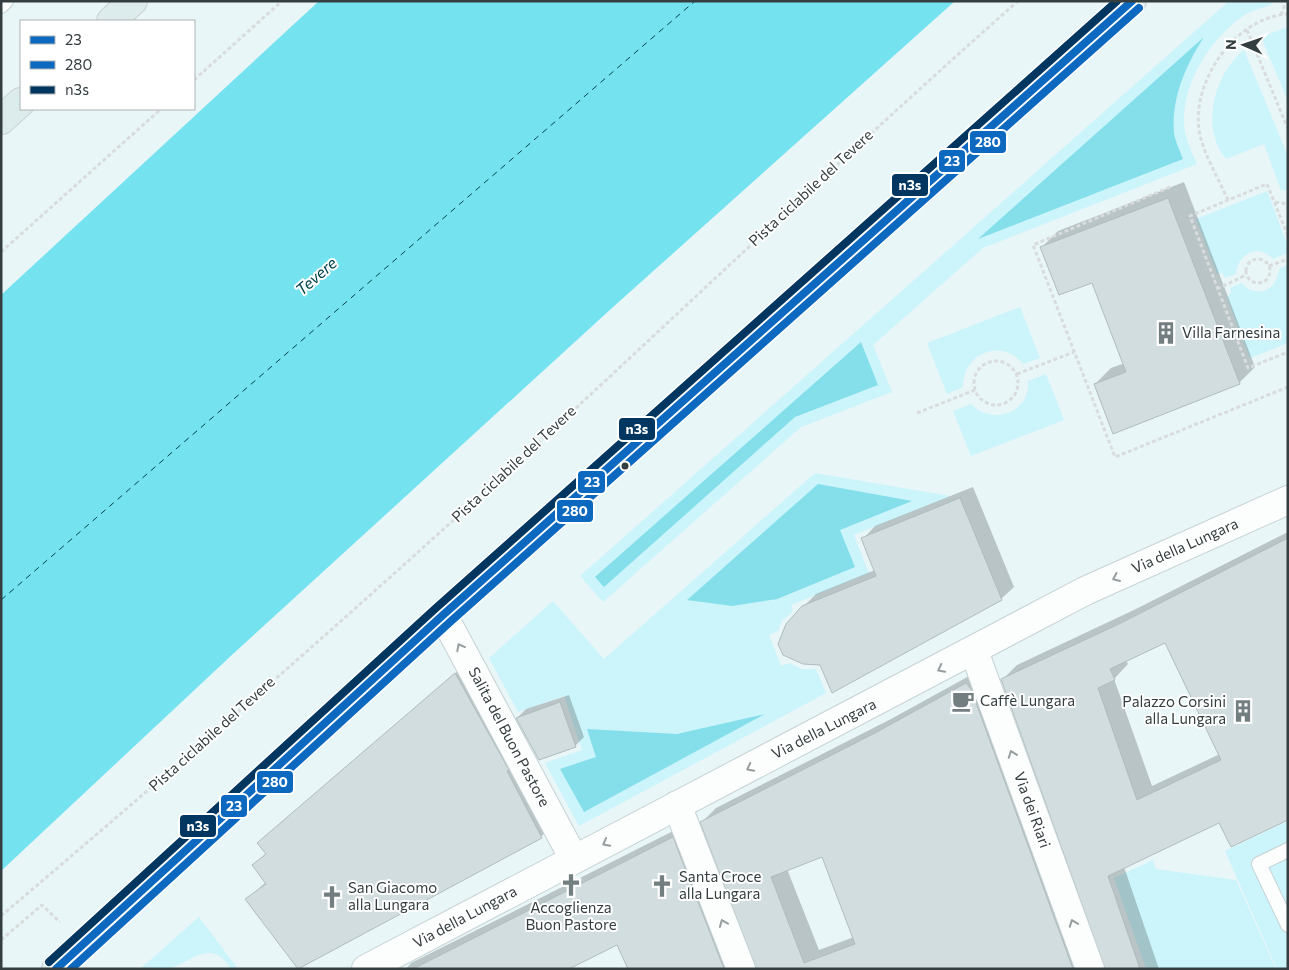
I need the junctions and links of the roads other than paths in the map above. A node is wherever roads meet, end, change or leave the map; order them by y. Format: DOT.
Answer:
graph roads {
  1 [pos="6,1"];
  2 [pos="133,1"];
  3 [pos="1132,1"];
  4 [pos="1,6"];
  5 [pos="112,20"];
  6 [pos="20,103"];
  7 [pos="1,120"];
  8 [pos="1288,500"];
  9 [pos="443,615"];
  10 [pos="974,651"];
  11 [pos="677,806"];
  12 [pos="1288,850"];
  13 [pos="574,859"];
  14 [pos="1288,925"];
  15 [pos="368,968"];
  16 [pos="56,969"];
  17 [pos="741,969"];
  18 [pos="1090,969"];
  1 -- 4 [label="lane"];
  2 -- 5 [label="main road"];
  3 -- 9 [label="main road"];
  6 -- 7 [label="main road"];
  8 -- 10 [label="street, Via della Lungara, one-way"];
  13 -- 9 [label="street, Salita del Buon Pastore, one-way"];
  9 -- 16 [label="main road"];
  10 -- 11 [label="street, Via della Lungara, one-way"];
  18 -- 10 [label="street, Via dei Riari, one-way"];
  11 -- 13 [label="street, Via della Lungara, one-way"];
  17 -- 11 [label="street, one-way"];
  12 -- 14 [label="lane"];
  13 -- 15 [label="street, Via della Lungara"];
}
